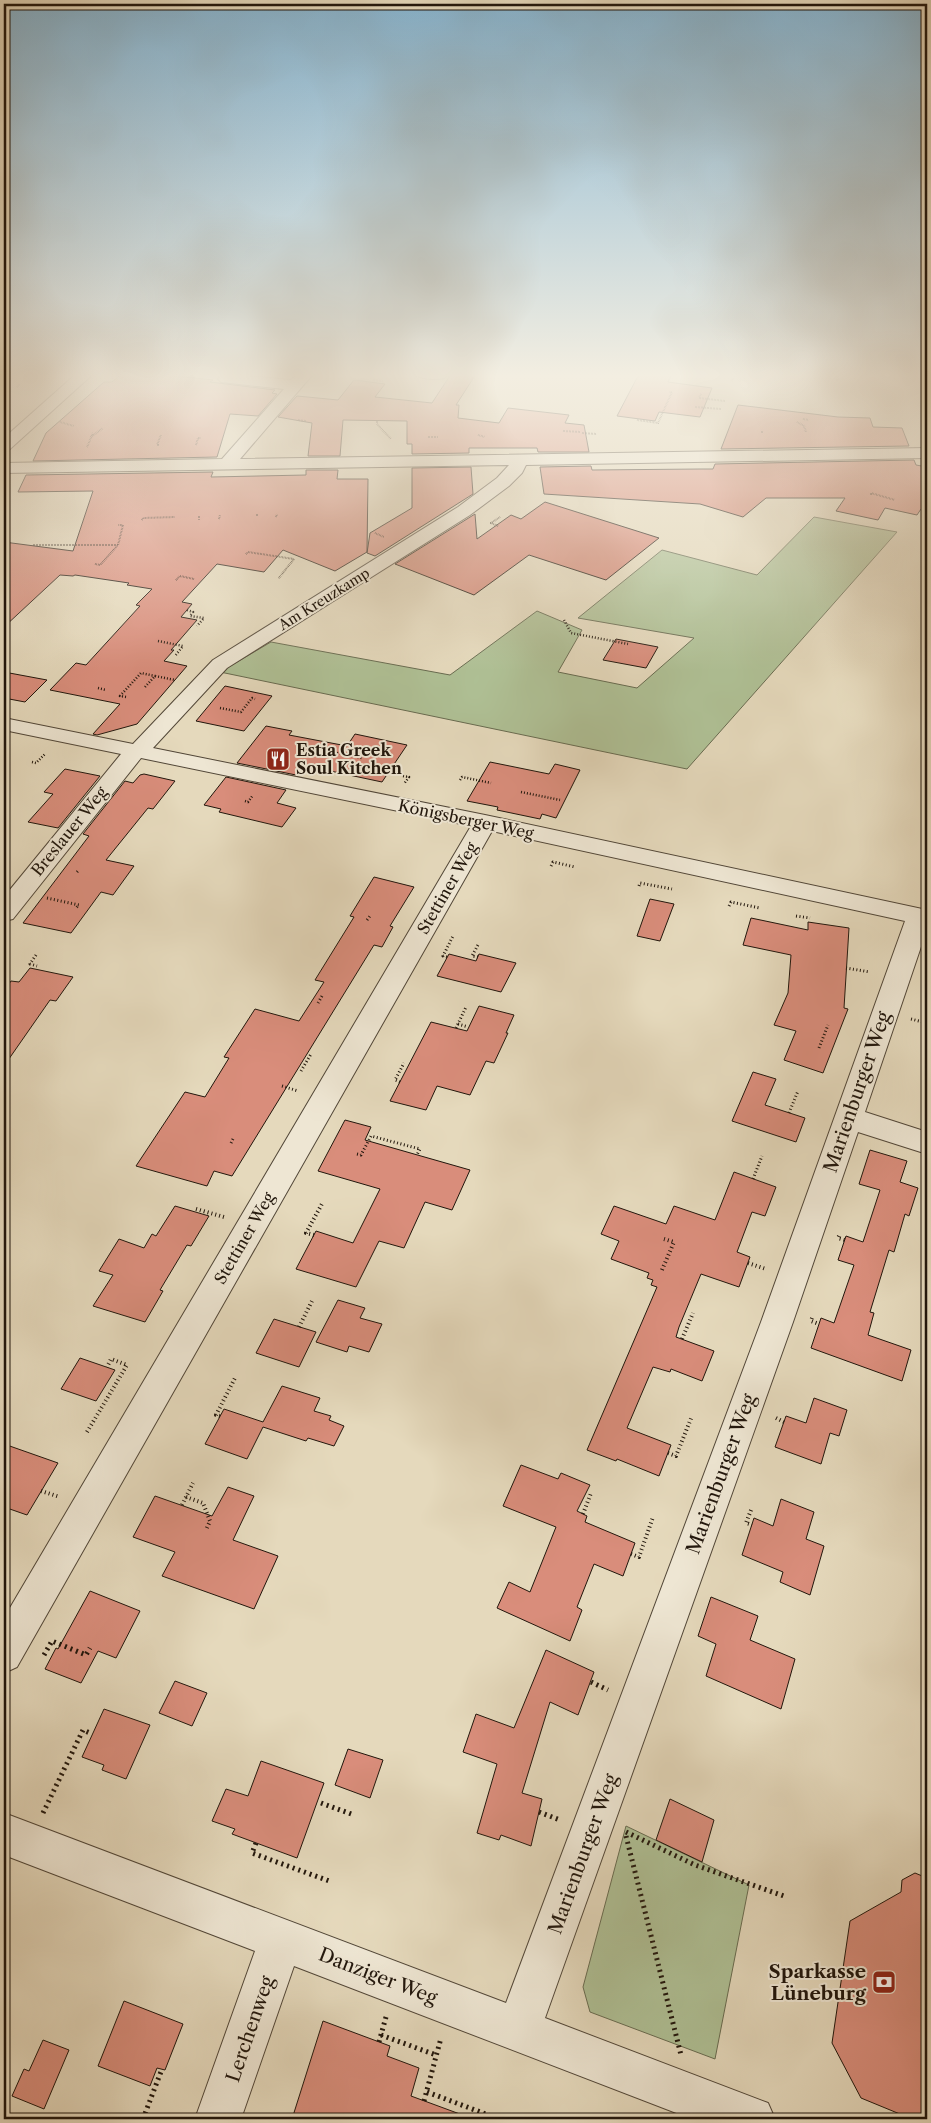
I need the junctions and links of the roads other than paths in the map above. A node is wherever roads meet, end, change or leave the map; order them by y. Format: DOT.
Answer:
graph roads {
  1 [pos="512,473"];
  2 [pos="4,724"];
  3 [pos="137,751"];
  4 [pos="485,822"];
  5 [pos="4,913"];
  6 [pos="923,918"];
  7 [pos="848,1118"];
  8 [pos="927,1143"];
  9 [pos="4,1654"];
  10 [pos="16,1839"];
  11 [pos="281,1940"];
  12 [pos="519,2029"];
  13 [pos="218,2119"];
  14 [pos="752,2119"];
  1 -- 3 [label="street, Am Kreuzkamp"];
  2 -- 3 [label="street, Königsberger Weg"];
  3 -- 4 [label="street, Königsberger Weg"];
  3 -- 5 [label="street, Breslauer Weg"];
  4 -- 6 [label="street, Königsberger Weg"];
  4 -- 9 [label="street, Stettiner Weg"];
  6 -- 7 [label="street, Marienburger Weg"];
  7 -- 8 [label="street"];
  7 -- 12 [label="street, Marienburger Weg"];
  10 -- 11 [label="street, Danziger Weg"];
  11 -- 12 [label="street, Danziger Weg"];
  11 -- 13 [label="street, Lerchenweg"];
  12 -- 14 [label="street, Danziger Weg"];
}
